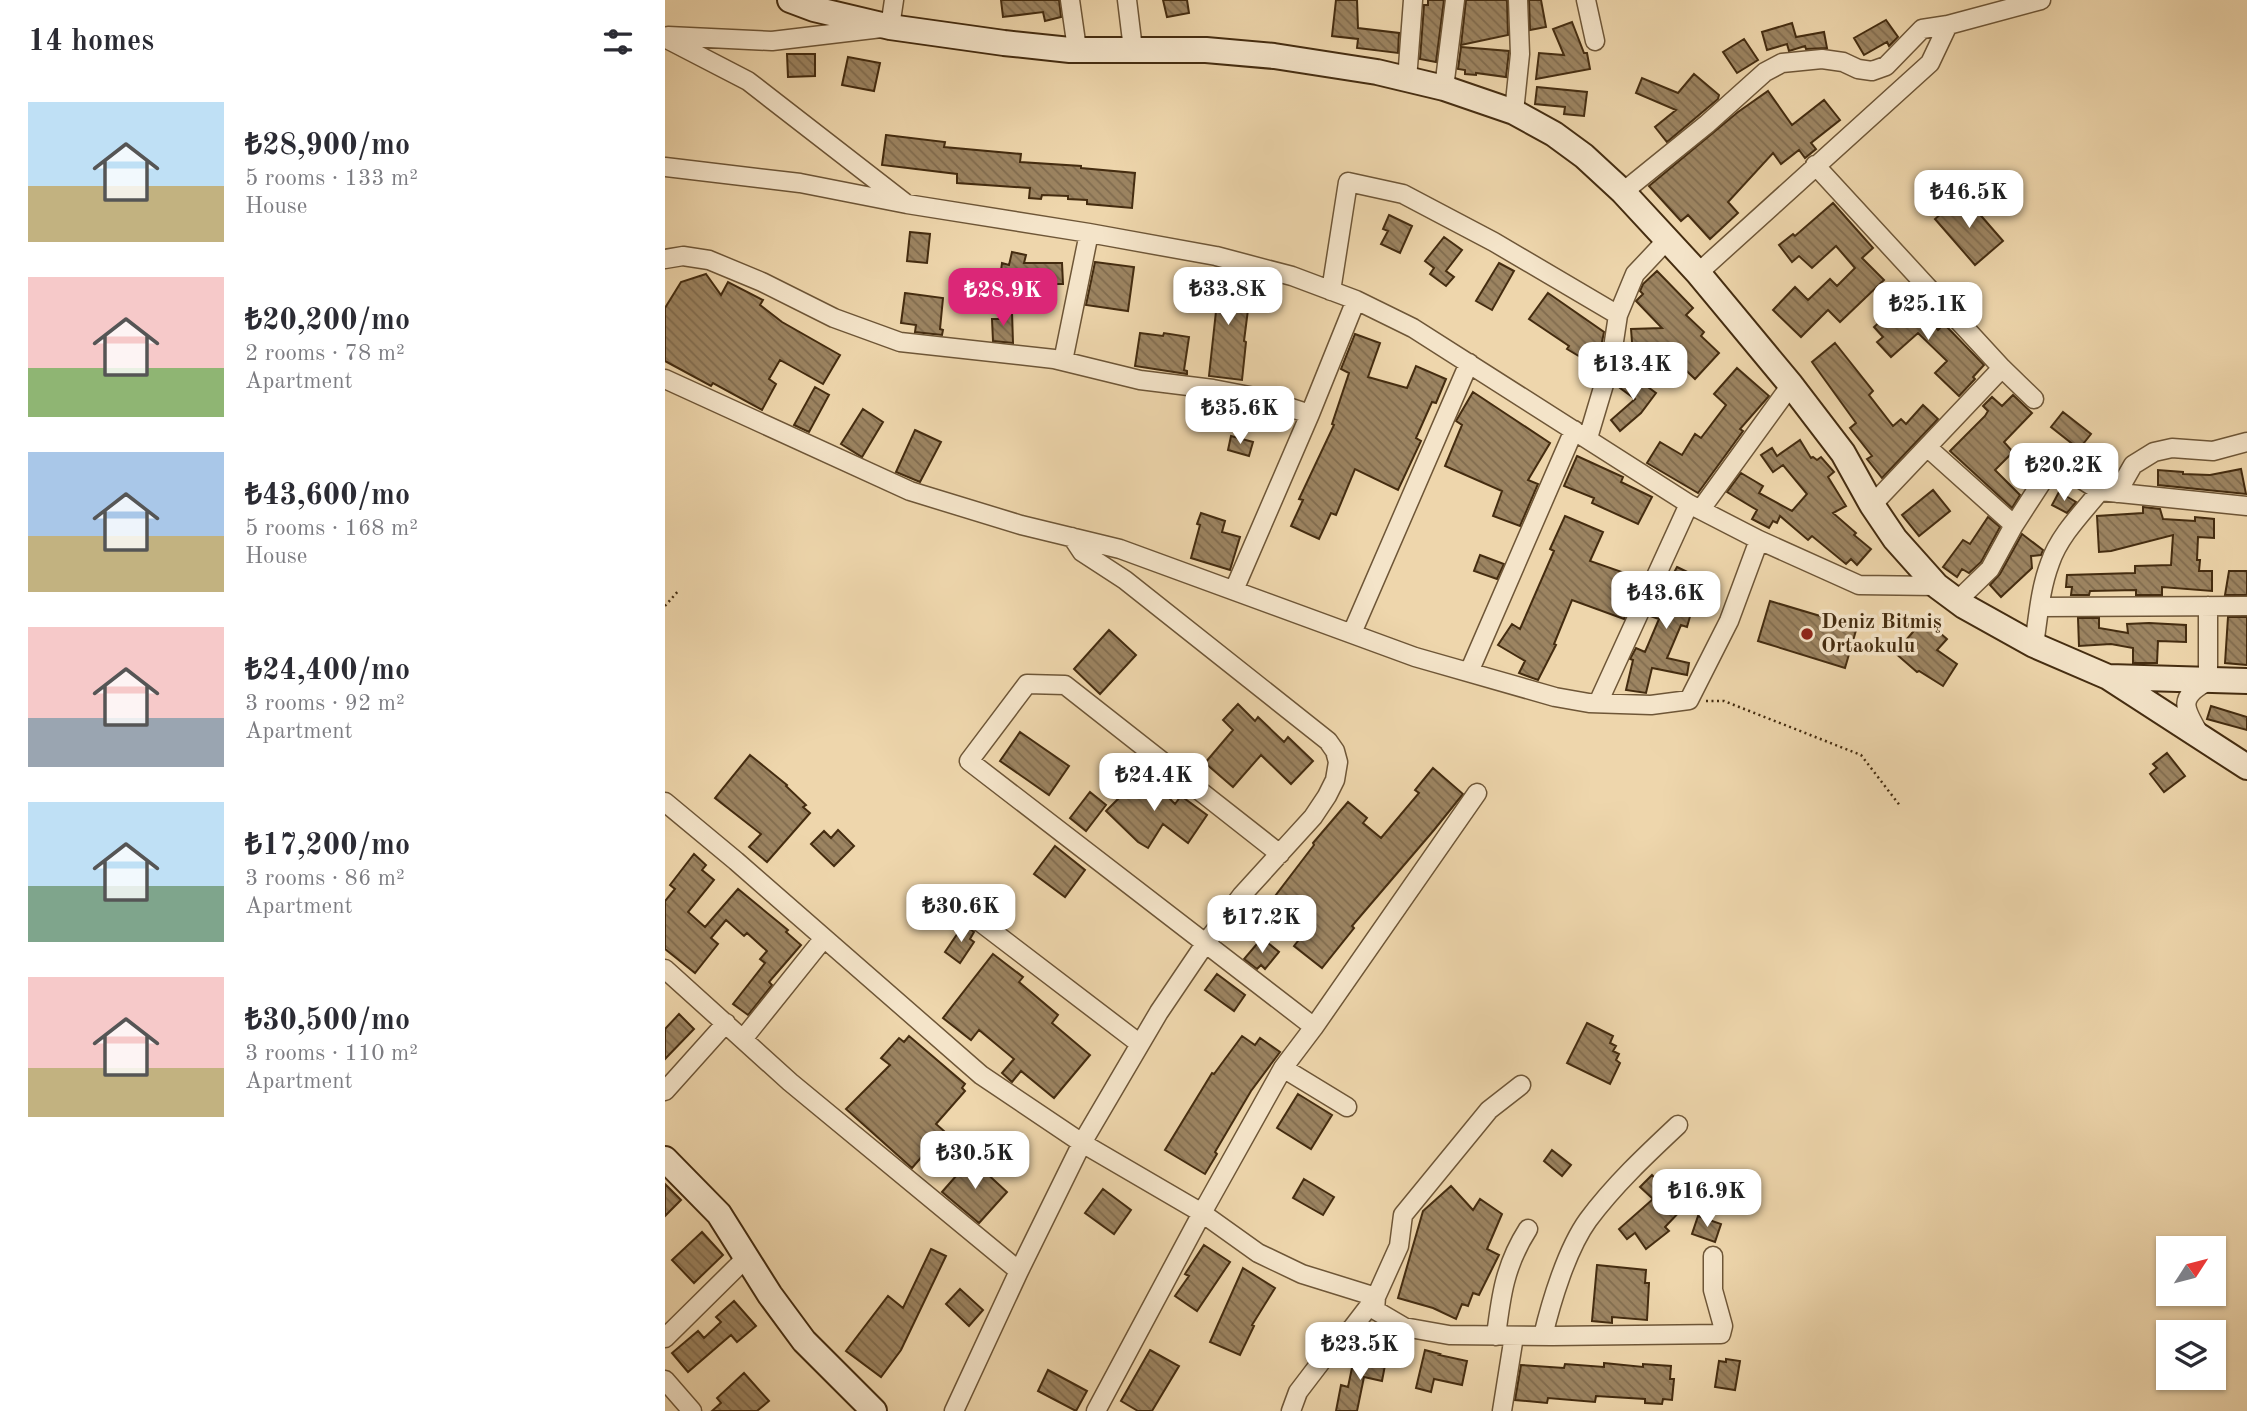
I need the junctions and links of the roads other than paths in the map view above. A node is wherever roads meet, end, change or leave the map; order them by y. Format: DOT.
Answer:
graph roads {
  1 [pos="790,0"];
  2 [pos="894,0"];
  3 [pos="1070,0"];
  4 [pos="1127,0"];
  5 [pos="1413,0"];
  6 [pos="1455,0"];
  7 [pos="1518,0"];
  8 [pos="1586,0"];
  9 [pos="2041,0"];
  10 [pos="1948,25"];
  11 [pos="890,27"];
  12 [pos="665,37"];
  13 [pos="1595,41"];
  14 [pos="1077,49"];
  15 [pos="1133,49"];
  16 [pos="1407,80"];
  17 [pos="1444,88"];
  18 [pos="1514,112"];
  19 [pos="1815,165"];
  20 [pos="665,167"];
  21 [pos="1623,192"];
  22 [pos="907,204"];
  23 [pos="1089,233"];
  24 [pos="1667,240"];
  25 [pos="665,259"];
  26 [pos="1698,273"];
  27 [pos="1332,291"];
  28 [pos="1356,300"];
  29 [pos="1618,315"];
  30 [pos="1063,361"];
  31 [pos="1469,363"];
  32 [pos="2003,368"];
  33 [pos="665,379"];
  34 [pos="1791,385"];
  35 [pos="2034,399"];
  36 [pos="1310,414"];
  37 [pos="1581,434"];
  38 [pos="2247,442"];
  39 [pos="1927,447"];
  40 [pos="2109,492"];
  41 [pos="1872,505"];
  42 [pos="2247,506"];
  43 [pos="1695,507"];
  44 [pos="2014,525"];
  45 [pos="1072,537"];
  46 [pos="1759,540"];
  47 [pos="1234,590"];
  48 [pos="1947,594"];
  49 [pos="2208,606"];
  50 [pos="2247,606"];
  51 [pos="2040,607"];
  52 [pos="1352,634"];
  53 [pos="2035,645"];
  54 [pos="1469,672"];
  55 [pos="2108,677"];
  56 [pos="2208,681"];
  57 [pos="2247,681"];
  58 [pos="1598,703"];
  59 [pos="2203,740"];
  60 [pos="2247,767"];
  61 [pos="1477,793"];
  62 [pos="665,802"];
  63 [pos="1280,854"];
  64 [pos="971,915"];
  65 [pos="824,938"];
  66 [pos="1205,944"];
  67 [pos="665,969"];
  68 [pos="726,1023"];
  69 [pos="1314,1027"];
  70 [pos="743,1039"];
  71 [pos="1140,1044"];
  72 [pos="1283,1068"];
  73 [pos="1521,1085"];
  74 [pos="665,1091"];
  75 [pos="1347,1107"];
  76 [pos="1678,1125"];
  77 [pos="1082,1143"];
  78 [pos="665,1159"];
  79 [pos="1202,1213"];
  80 [pos="1528,1229"];
  81 [pos="1713,1256"];
  82 [pos="747,1257"];
  83 [pos="1019,1271"];
  84 [pos="1376,1297"];
  85 [pos="1505,1336"];
  86 [pos="1543,1336"];
  87 [pos="665,1338"];
  88 [pos="665,1381"];
  89 [pos="692,1411"];
  90 [pos="874,1411"];
  91 [pos="954,1411"];
  92 [pos="1096,1411"];
  93 [pos="1291,1411"];
  94 [pos="1502,1411"];
  1 -- 11 [label="street"];
  2 -- 11 [label="street"];
  3 -- 14 [label="street"];
  4 -- 15 [label="street"];
  5 -- 16 [label="street"];
  6 -- 17 [label="street"];
  7 -- 18 [label="street"];
  8 -- 13 [label="street"];
  9 -- 10 [label="street"];
  10 -- 19 [label="street"];
  10 -- 21 [label="street"];
  11 -- 12 [label="street"];
  11 -- 14 [label="street"];
  12 -- 22 [label="street"];
  14 -- 15 [label="street"];
  15 -- 16 [label="street"];
  16 -- 17 [label="street"];
  17 -- 18 [label="street"];
  18 -- 21 [label="street"];
  19 -- 26 [label="street"];
  19 -- 32 [label="street"];
  20 -- 22 [label="street"];
  21 -- 24 [label="street"];
  22 -- 23 [label="street"];
  23 -- 27 [label="street"];
  23 -- 30 [label="street"];
  24 -- 26 [label="street"];
  24 -- 29 [label="street"];
  25 -- 30 [label="street"];
  26 -- 34 [label="street"];
  27 -- 28 [label="street"];
  27 -- 29 [label="street"];
  28 -- 31 [label="street"];
  28 -- 36 [label="street"];
  29 -- 37 [label="street"];
  30 -- 36 [label="street"];
  31 -- 37 [label="street"];
  31 -- 52 [label="street"];
  32 -- 35 [label="street"];
  32 -- 39 [label="street"];
  33 -- 45 [label="street"];
  34 -- 41 [label="street"];
  34 -- 43 [label="street"];
  36 -- 47 [label="street"];
  37 -- 43 [label="street"];
  37 -- 54 [label="street"];
  38 -- 40 [label="street"];
  39 -- 41 [label="street"];
  39 -- 44 [label="street"];
  40 -- 42 [label="street"];
  40 -- 44 [label="street"];
  40 -- 51 [label="street"];
  41 -- 48 [label="street"];
  43 -- 46 [label="street"];
  43 -- 58 [label="street"];
  44 -- 48 [label="street"];
  45 -- 47 [label="street"];
  45 -- 63 [label="street"];
  46 -- 48 [label="street"];
  46 -- 58 [label="street"];
  47 -- 52 [label="street"];
  48 -- 53 [label="street"];
  49 -- 50 [label="street"];
  49 -- 51 [label="street"];
  49 -- 56 [label="street"];
  51 -- 53 [label="street"];
  52 -- 54 [label="street"];
  53 -- 55 [label="street"];
  54 -- 58 [label="street"];
  55 -- 56 [label="street"];
  55 -- 59 [label="street"];
  56 -- 57 [label="street"];
  56 -- 59 [label="street"];
  59 -- 60 [label="street"];
  61 -- 69 [label="street"];
  62 -- 65 [label="street"];
  63 -- 66 [label="street"];
  63 -- 66 [label="street"];
  64 -- 71 [label="street"];
  65 -- 70 [label="street"];
  65 -- 77 [label="street"];
  66 -- 69 [label="street"];
  66 -- 71 [label="street"];
  67 -- 68 [label="street"];
  68 -- 70 [label="street"];
  68 -- 74 [label="street"];
  69 -- 72 [label="street"];
  70 -- 83 [label="street"];
  71 -- 77 [label="street"];
  72 -- 75 [label="street"];
  72 -- 79 [label="street"];
  73 -- 84 [label="street"];
  76 -- 86 [label="street"];
  77 -- 79 [label="street"];
  77 -- 83 [label="street"];
  78 -- 82 [label="street"];
  79 -- 84 [label="street"];
  79 -- 92 [label="street"];
  80 -- 85 [label="street"];
  81 -- 86 [label="street"];
  82 -- 87 [label="street"];
  82 -- 90 [label="street"];
  83 -- 91 [label="street"];
  84 -- 85 [label="street"];
  84 -- 93 [label="street"];
  85 -- 86 [label="street"];
  85 -- 94 [label="street"];
  88 -- 89 [label="street"];
}
